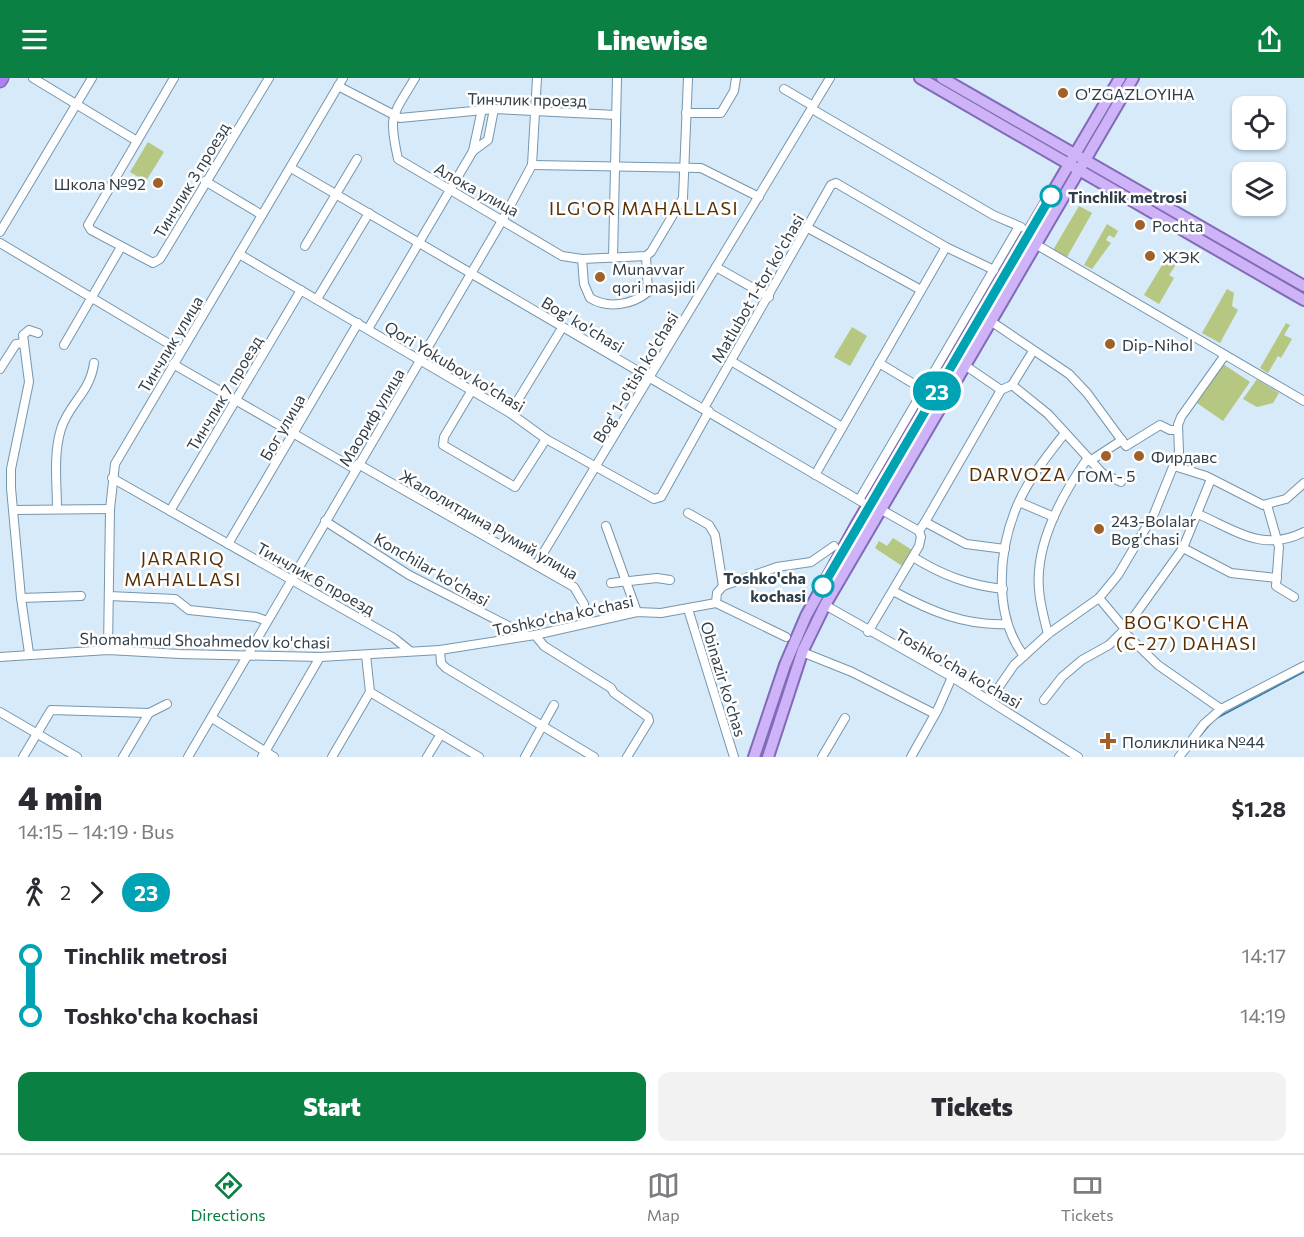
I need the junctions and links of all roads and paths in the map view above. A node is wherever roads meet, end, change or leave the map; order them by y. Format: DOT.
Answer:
graph roads {
  1 [pos="33,78"];
  2 [pos="92,78"];
  3 [pos="174,78"];
  4 [pos="269,78"];
  5 [pos="343,78"];
  6 [pos="415,78"];
  7 [pos="537,78"];
  8 [pos="617,78"];
  9 [pos="688,78"];
  10 [pos="736,78"];
  11 [pos="830,78"];
  12 [pos="920,78"];
  13 [pos="942,78"];
  14 [pos="1120,78"];
  15 [pos="1133,78"];
  16 [pos="338,86"];
  17 [pos="783,88"];
  18 [pos="76,104"];
  19 [pos="813,107"];
  20 [pos="482,109"];
  21 [pos="494,109"];
  22 [pos="535,112"];
  23 [pos="686,113"];
  24 [pos="616,115"];
  25 [pos="393,116"];
  26 [pos="137,141"];
  27 [pos="473,152"];
  28 [pos="1076,153"];
  29 [pos="357,159"];
  30 [pos="1087,159"];
  31 [pos="1070,164"];
  32 [pos="532,165"];
  33 [pos="615,166"];
  34 [pos="684,167"];
  35 [pos="291,168"];
  36 [pos="1080,170"];
  37 [pos="205,181"];
  38 [pos="450,191"];
  39 [pos="335,194"];
  40 [pos="759,197"];
  41 [pos="369,213"];
  42 [pos="262,214"];
  43 [pos="503,219"];
  44 [pos="808,228"];
  45 [pos="1018,228"];
  46 [pos="1030,231"];
  47 [pos="0,232"];
  48 [pos="0,243"];
  49 [pos="420,243"];
  50 [pos="1037,245"];
  51 [pos="305,246"];
  52 [pos="121,247"];
  53 [pos="946,247"];
  54 [pos="239,254"];
  55 [pos="646,256"];
  56 [pos="613,258"];
  57 [pos="582,259"];
  58 [pos="716,267"];
  59 [pos="994,270"];
  60 [pos="471,273"];
  61 [pos="1001,281"];
  62 [pos="1304,286"];
  63 [pos="1012,287"];
  64 [pos="301,290"];
  65 [pos="921,290"];
  66 [pos="90,297"];
  67 [pos="769,297"];
  68 [pos="318,299"];
  69 [pos="1304,300"];
  70 [pos="992,322"];
  71 [pos="358,323"];
  72 [pos="562,328"];
  73 [pos="368,329"];
  74 [pos="38,333"];
  75 [pos="24,343"];
  76 [pos="64,345"];
  77 [pos="181,351"];
  78 [pos="1033,351"];
  79 [pos="1226,356"];
  80 [pos="420,361"];
  81 [pos="731,361"];
  82 [pos="94,363"];
  83 [pos="879,363"];
  84 [pos="173,364"];
  85 [pos="966,366"];
  86 [pos="0,369"];
  87 [pos="947,373"];
  88 [pos="650,378"];
  89 [pos="958,380"];
  90 [pos="1012,385"];
  91 [pos="472,390"];
  92 [pos="924,390"];
  93 [pos="1001,390"];
  94 [pos="234,400"];
  95 [pos="1304,401"];
  96 [pos="706,410"];
  97 [pos="510,413"];
  98 [pos="842,427"];
  99 [pos="1178,430"];
  100 [pos="1065,433"];
  101 [pos="293,435"];
  102 [pos="546,439"];
  103 [pos="1122,440"];
  104 [pos="1088,460"];
  105 [pos="356,466"];
  106 [pos="598,466"];
  107 [pos="1174,466"];
  108 [pos="815,475"];
  109 [pos="112,478"];
  110 [pos="1212,479"];
  111 [pos="1121,482"];
  112 [pos="1304,483"];
  113 [pos="11,488"];
  114 [pos="0,490"];
  115 [pos="658,499"];
  116 [pos="1019,502"];
  117 [pos="1268,505"];
  118 [pos="880,508"];
  119 [pos="57,509"];
  120 [pos="110,509"];
  121 [pos="14,510"];
  122 [pos="170,511"];
  123 [pos="688,513"];
  124 [pos="1198,514"];
  125 [pos="1054,517"];
  126 [pos="325,521"];
  127 [pos="925,522"];
  128 [pos="606,526"];
  129 [pos="919,531"];
  130 [pos="1304,532"];
  131 [pos="1276,542"];
  132 [pos="228,544"];
  133 [pos="834,546"];
  134 [pos="1183,548"];
  135 [pos="1005,549"];
  136 [pos="912,557"];
  137 [pos="536,565"];
  138 [pos="290,578"];
  139 [pos="1277,578"];
  140 [pos="670,580"];
  141 [pos="625,582"];
  142 [pos="610,583"];
  143 [pos="723,586"];
  144 [pos="1003,589"];
  145 [pos="893,591"];
  146 [pos="81,596"];
  147 [pos="109,596"];
  148 [pos="1294,597"];
  149 [pos="21,598"];
  150 [pos="1099,598"];
  151 [pos="716,603"];
  152 [pos="825,605"];
  153 [pos="688,609"];
  154 [pos="637,612"];
  155 [pos="267,621"];
  156 [pos="586,623"];
  157 [pos="1007,624"];
  158 [pos="1124,630"];
  159 [pos="868,632"];
  160 [pos="1048,634"];
  161 [pos="531,636"];
  162 [pos="786,637"];
  163 [pos="108,650"];
  164 [pos="440,650"];
  165 [pos="410,651"];
  166 [pos="802,652"];
  167 [pos="29,653"];
  168 [pos="248,655"];
  169 [pos="366,655"];
  170 [pos="1023,656"];
  171 [pos="0,657"];
  172 [pos="320,657"];
  173 [pos="1304,666"];
  174 [pos="952,676"];
  175 [pos="370,692"];
  176 [pos="990,700"];
  177 [pos="1044,700"];
  178 [pos="167,704"];
  179 [pos="554,705"];
  180 [pos="1221,709"];
  181 [pos="0,712"];
  182 [pos="149,713"];
  183 [pos="935,714"];
  184 [pos="212,718"];
  185 [pos="845,718"];
  186 [pos="543,725"];
  187 [pos="38,733"];
  188 [pos="441,734"];
  189 [pos="263,754"];
  190 [pos="23,757"];
  191 [pos="77,757"];
  192 [pos="123,757"];
  193 [pos="188,757"];
  194 [pos="274,757"];
  195 [pos="332,757"];
  196 [pos="427,757"];
  197 [pos="479,757"];
  198 [pos="525,757"];
  199 [pos="594,757"];
  200 [pos="627,757"];
  201 [pos="734,757"];
  202 [pos="754,757"];
  203 [pos="768,757"];
  204 [pos="822,757"];
  205 [pos="910,757"];
  206 [pos="1078,757"];
  207 [pos="1179,757"];
  1 -- 18 [label="street"];
  2 -- 18 [label="street"];
  3 -- 26 [label="street, Тинчлик 3 проезд"];
  4 -- 37 [label="street, Тинчлик 3 проезд"];
  5 -- 16 [label="street, Тинчлик улица"];
  6 -- 25 [label="street"];
  7 -- 22 [label="street, Маориф улица"];
  8 -- 24 [label="street"];
  9 -- 23 [label="street"];
  10 -- 23 [label="street"];
  11 -- 19 [label="street, Bog' 1-o'tish ko'chasi"];
  12 -- 31 [label="main road"];
  13 -- 28 [label="main road"];
  14 -- 28 [label="main road"];
  15 -- 30 [label="main road"];
  16 -- 25 [label="street, Тинчлик проезд"];
  16 -- 35 [label="street, Тинчлик улица"];
  17 -- 19 [label="street"];
  18 -- 26 [label="street"];
  18 -- 47 [label="street"];
  19 -- 40 [label="street, Bog' 1-o'tish ko'chasi"];
  19 -- 45 [label="street"];
  20 -- 21 [label="street, Тинчлик проезд"];
  20 -- 25 [label="street, Тинчлик проезд"];
  20 -- 27 [label="street"];
  21 -- 22 [label="street, Тинчлик проезд"];
  21 -- 27 [label="street"];
  22 -- 24 [label="street, Тинчлик проезд"];
  22 -- 32 [label="street, Маориф улица"];
  23 -- 34 [label="street"];
  24 -- 33 [label="street"];
  25 -- 38 [label="street, Алока улица"];
  26 -- 52 [label="street, Тинчлик 3 проезд"];
  27 -- 38 [label="street"];
  28 -- 30 [label="main road"];
  28 -- 31 [label="main road"];
  29 -- 39 [label="street"];
  30 -- 36 [label="main road"];
  30 -- 62 [label="main road"];
  31 -- 36 [label="main road"];
  31 -- 46 [label="main road"];
  32 -- 33 [label="street"];
  32 -- 43 [label="street, Маориф улица"];
  33 -- 34 [label="street"];
  33 -- 56 [label="street"];
  34 -- 40 [label="street"];
  34 -- 55 [label="street"];
  35 -- 39 [label="street, Bog' ko'chasi"];
  35 -- 42 [label="street, Тинчлик улица"];
  36 -- 50 [label="main road"];
  36 -- 69 [label="main road"];
  37 -- 42 [label="street"];
  37 -- 52 [label="street, Тинчлик 3 проезд"];
  38 -- 43 [label="street, Алока улица"];
  38 -- 49 [label="street"];
  39 -- 41 [label="street, Bog' ko'chasi"];
  39 -- 51 [label="street"];
  40 -- 58 [label="street, Bog' 1-o'tish ko'chasi"];
  41 -- 49 [label="street, Bog' ko'chasi"];
  41 -- 68 [label="street"];
  42 -- 54 [label="street, Тинчлик улица"];
  43 -- 57 [label="street, Алока улица"];
  43 -- 60 [label="street, Маориф улица"];
  44 -- 53 [label="street, Matlubot 1-tor ko'chasi"];
  44 -- 65 [label="street"];
  44 -- 67 [label="street, Matlubot 1-tor ko'chasi"];
  45 -- 46 [label="street"];
  45 -- 59 [label="street"];
  46 -- 61 [label="main road"];
  48 -- 66 [label="street"];
  49 -- 60 [label="street, Bog' ko'chasi"];
  49 -- 73 [label="street"];
  50 -- 63 [label="main road"];
  50 -- 79 [label="street"];
  52 -- 66 [label="street"];
  53 -- 59 [label="street"];
  53 -- 65 [label="street"];
  54 -- 64 [label="street, Qori Yokubov ko'chasi"];
  54 -- 77 [label="street, Тинчлик улица"];
  55 -- 56 [label="street, Алока улица"];
  55 -- 57 [label="street"];
  56 -- 57 [label="street, Алока улица"];
  58 -- 67 [label="street"];
  58 -- 88 [label="street, Bog' 1-o'tish ko'chasi"];
  59 -- 92 [label="street"];
  60 -- 72 [label="street, Bog' ko'chasi"];
  60 -- 80 [label="street, Маориф улица"];
  61 -- 63 [label="main road"];
  61 -- 87 [label="main road"];
  63 -- 70 [label="main road"];
  64 -- 68 [label="street, Qori Yokubov ko'chasi"];
  64 -- 94 [label="street, Тинчлик 7 проезд"];
  65 -- 83 [label="street"];
  66 -- 76 [label="street"];
  66 -- 77 [label="street"];
  67 -- 81 [label="street, Matlubot 1-tor ko'chasi"];
  68 -- 71 [label="street, Qori Yokubov ko'chasi"];
  70 -- 78 [label="street"];
  70 -- 85 [label="main road"];
  71 -- 73 [label="street, Qori Yokubov ko'chasi"];
  71 -- 101 [label="street, Бог улица"];
  72 -- 88 [label="street, Bog' ko'chasi"];
  72 -- 97 [label="street"];
  73 -- 80 [label="street, Qori Yokubov ko'chasi"];
  74 -- 75 [label="street"];
  75 -- 86 [label="street"];
  75 -- 113 [label="street"];
  77 -- 84 [label="street, Тинчлик улица"];
  78 -- 90 [label="street"];
  78 -- 103 [label="street"];
  79 -- 95 [label="street"];
  79 -- 99 [label="street"];
  80 -- 91 [label="street, Qori Yokubov ko'chasi"];
  80 -- 105 [label="street, Маориф улица"];
  81 -- 96 [label="street, Matlubot 1-tor ko'chasi"];
  81 -- 98 [label="street"];
  82 -- 119 [label="street"];
  83 -- 92 [label="street"];
  83 -- 98 [label="street"];
  84 -- 94 [label="street, Жалолитдина Румий улица"];
  84 -- 109 [label="street, Тинчлик улица"];
  85 -- 89 [label="main road"];
  85 -- 93 [label="street"];
  87 -- 89 [label="main road"];
  87 -- 202 [label="main road"];
  88 -- 96 [label="street, Bog' ko'chasi"];
  88 -- 106 [label="street, Bog' 1-o'tish ko'chasi"];
  89 -- 118 [label="main road"];
  90 -- 93 [label="street"];
  90 -- 100 [label="street"];
  91 -- 97 [label="street, Qori Yokubov ko'chasi"];
  91 -- 102 [label="street"];
  92 -- 108 [label="street, Bog' ko'chasi"];
  93 -- 127 [label="street"];
  94 -- 101 [label="street, Жалолитдина Румий улица"];
  94 -- 122 [label="street, Тинчлик 7 проезд"];
  96 -- 108 [label="street, Bog' ko'chasi"];
  96 -- 115 [label="street, Matlubot 1-tor ko'chasi"];
  97 -- 102 [label="street, Qori Yokubov ko'chasi"];
  98 -- 108 [label="street"];
  99 -- 103 [label="street"];
  99 -- 107 [label="street"];
  100 -- 104 [label="street"];
  100 -- 116 [label="street"];
  101 -- 105 [label="street, Жалолитдина Румий улица"];
  101 -- 132 [label="street, Бог улица"];
  102 -- 106 [label="street, Qori Yokubov ko'chasi"];
  103 -- 104 [label="street"];
  104 -- 111 [label="street"];
  104 -- 125 [label="street"];
  105 -- 126 [label="street, Маориф улица"];
  105 -- 137 [label="street, Жалолитдина Румий улица"];
  106 -- 115 [label="street, Qori Yokubov ko'chasi"];
  106 -- 137 [label="street, Bog' 1-o'tish ko'chasi"];
  107 -- 110 [label="street"];
  107 -- 150 [label="street"];
  109 -- 120 [label="street, Тинчлик улица"];
  109 -- 122 [label="street, Тинчлик 6 проезд"];
  110 -- 117 [label="street"];
  110 -- 124 [label="street"];
  112 -- 117 [label="street"];
  113 -- 114 [label="street"];
  113 -- 121 [label="street"];
  116 -- 125 [label="street"];
  116 -- 135 [label="street"];
  117 -- 131 [label="street"];
  118 -- 129 [label="street"];
  118 -- 152 [label="main road"];
  119 -- 120 [label="street"];
  119 -- 121 [label="street"];
  120 -- 147 [label="street, Тинчлик улица"];
  121 -- 149 [label="street"];
  122 -- 132 [label="street, Тинчлик 6 проезд"];
  123 -- 143 [label="street"];
  124 -- 131 [label="street"];
  124 -- 134 [label="street"];
  125 -- 160 [label="street"];
  126 -- 138 [label="street, Маориф улица"];
  126 -- 161 [label="street, Konchilar ko'chasi"];
  127 -- 129 [label="street"];
  127 -- 135 [label="street"];
  128 -- 141 [label="street"];
  129 -- 136 [label="street"];
  130 -- 131 [label="street"];
  131 -- 139 [label="street"];
  132 -- 138 [label="street, Тинчлик 6 проезд"];
  133 -- 143 [label="street"];
  134 -- 139 [label="street"];
  134 -- 158 [label="street"];
  135 -- 144 [label="street"];
  136 -- 144 [label="street"];
  136 -- 145 [label="street"];
  137 -- 156 [label="street, Жалолитдина Румий улица"];
  138 -- 155 [label="street, Маориф улица"];
  138 -- 165 [label="street, Тинчлик 6 проезд"];
  139 -- 148 [label="street"];
  140 -- 141 [label="street"];
  141 -- 142 [label="street"];
  141 -- 154 [label="street"];
  143 -- 151 [label="street"];
  144 -- 157 [label="street"];
  145 -- 157 [label="street"];
  145 -- 159 [label="street"];
  146 -- 149 [label="street"];
  147 -- 155 [label="street"];
  147 -- 163 [label="street, Тинчлик улица"];
  149 -- 167 [label="street"];
  150 -- 158 [label="street"];
  150 -- 160 [label="street"];
  151 -- 153 [label="street, Toshkoʻcha koʻchasi"];
  151 -- 162 [label="street"];
  152 -- 159 [label="street, Toshko'cha ko'chasi"];
  152 -- 166 [label="main road"];
  153 -- 154 [label="street, Toshkoʻcha koʻchasi"];
  153 -- 201 [label="street, Obinazir ko'chas"];
  154 -- 156 [label="street, Toshkoʻcha koʻchasi"];
  155 -- 168 [label="street, Маориф улица"];
  156 -- 161 [label="street, Toshkoʻcha koʻchasi"];
  157 -- 170 [label="street"];
  158 -- 177 [label="street"];
  158 -- 180 [label="street"];
  159 -- 174 [label="street, Toshko'cha ko'chasi"];
  160 -- 170 [label="street"];
  161 -- 164 [label="street, Toshkoʻcha koʻchasi"];
  161 -- 200 [label="street, Konchilar ko'chasi"];
  163 -- 167 [label="street, Shomahmud Shoahmedov ko'chasi"];
  163 -- 168 [label="street, Shomahmud Shoahmedov ko'chasi"];
  164 -- 165 [label="street, Toshkoʻcha koʻchasi"];
  164 -- 186 [label="street"];
  165 -- 169 [label="street, Shomahmud Shoahmedov ko'chasi"];
  166 -- 183 [label="street"];
  166 -- 203 [label="main road"];
  167 -- 171 [label="street, Shomahmud Shoahmedov ko'chasi"];
  168 -- 172 [label="street, Shomahmud Shoahmedov ko'chasi"];
  168 -- 184 [label="street, Маориф улица"];
  169 -- 172 [label="street, Shomahmud Shoahmedov ko'chasi"];
  169 -- 175 [label="street"];
  170 -- 176 [label="street"];
  172 -- 189 [label="street"];
  173 -- 180 [label="street"];
  174 -- 176 [label="street, Toshko'cha ko'chasi"];
  174 -- 183 [label="street"];
  175 -- 188 [label="street"];
  175 -- 195 [label="street"];
  176 -- 206 [label="street, Toshko'cha ko'chasi"];
  178 -- 182 [label="street"];
  179 -- 186 [label="street"];
  180 -- 207 [label="street"];
  181 -- 187 [label="street"];
  182 -- 187 [label="street"];
  182 -- 192 [label="street"];
  183 -- 205 [label="street"];
  184 -- 189 [label="street"];
  184 -- 193 [label="street, Маориф улица"];
  185 -- 204 [label="street"];
  186 -- 198 [label="street"];
  186 -- 199 [label="street"];
  187 -- 190 [label="street"];
  187 -- 191 [label="street"];
  188 -- 196 [label="street"];
  188 -- 197 [label="street"];
  189 -- 194 [label="street"];
}
